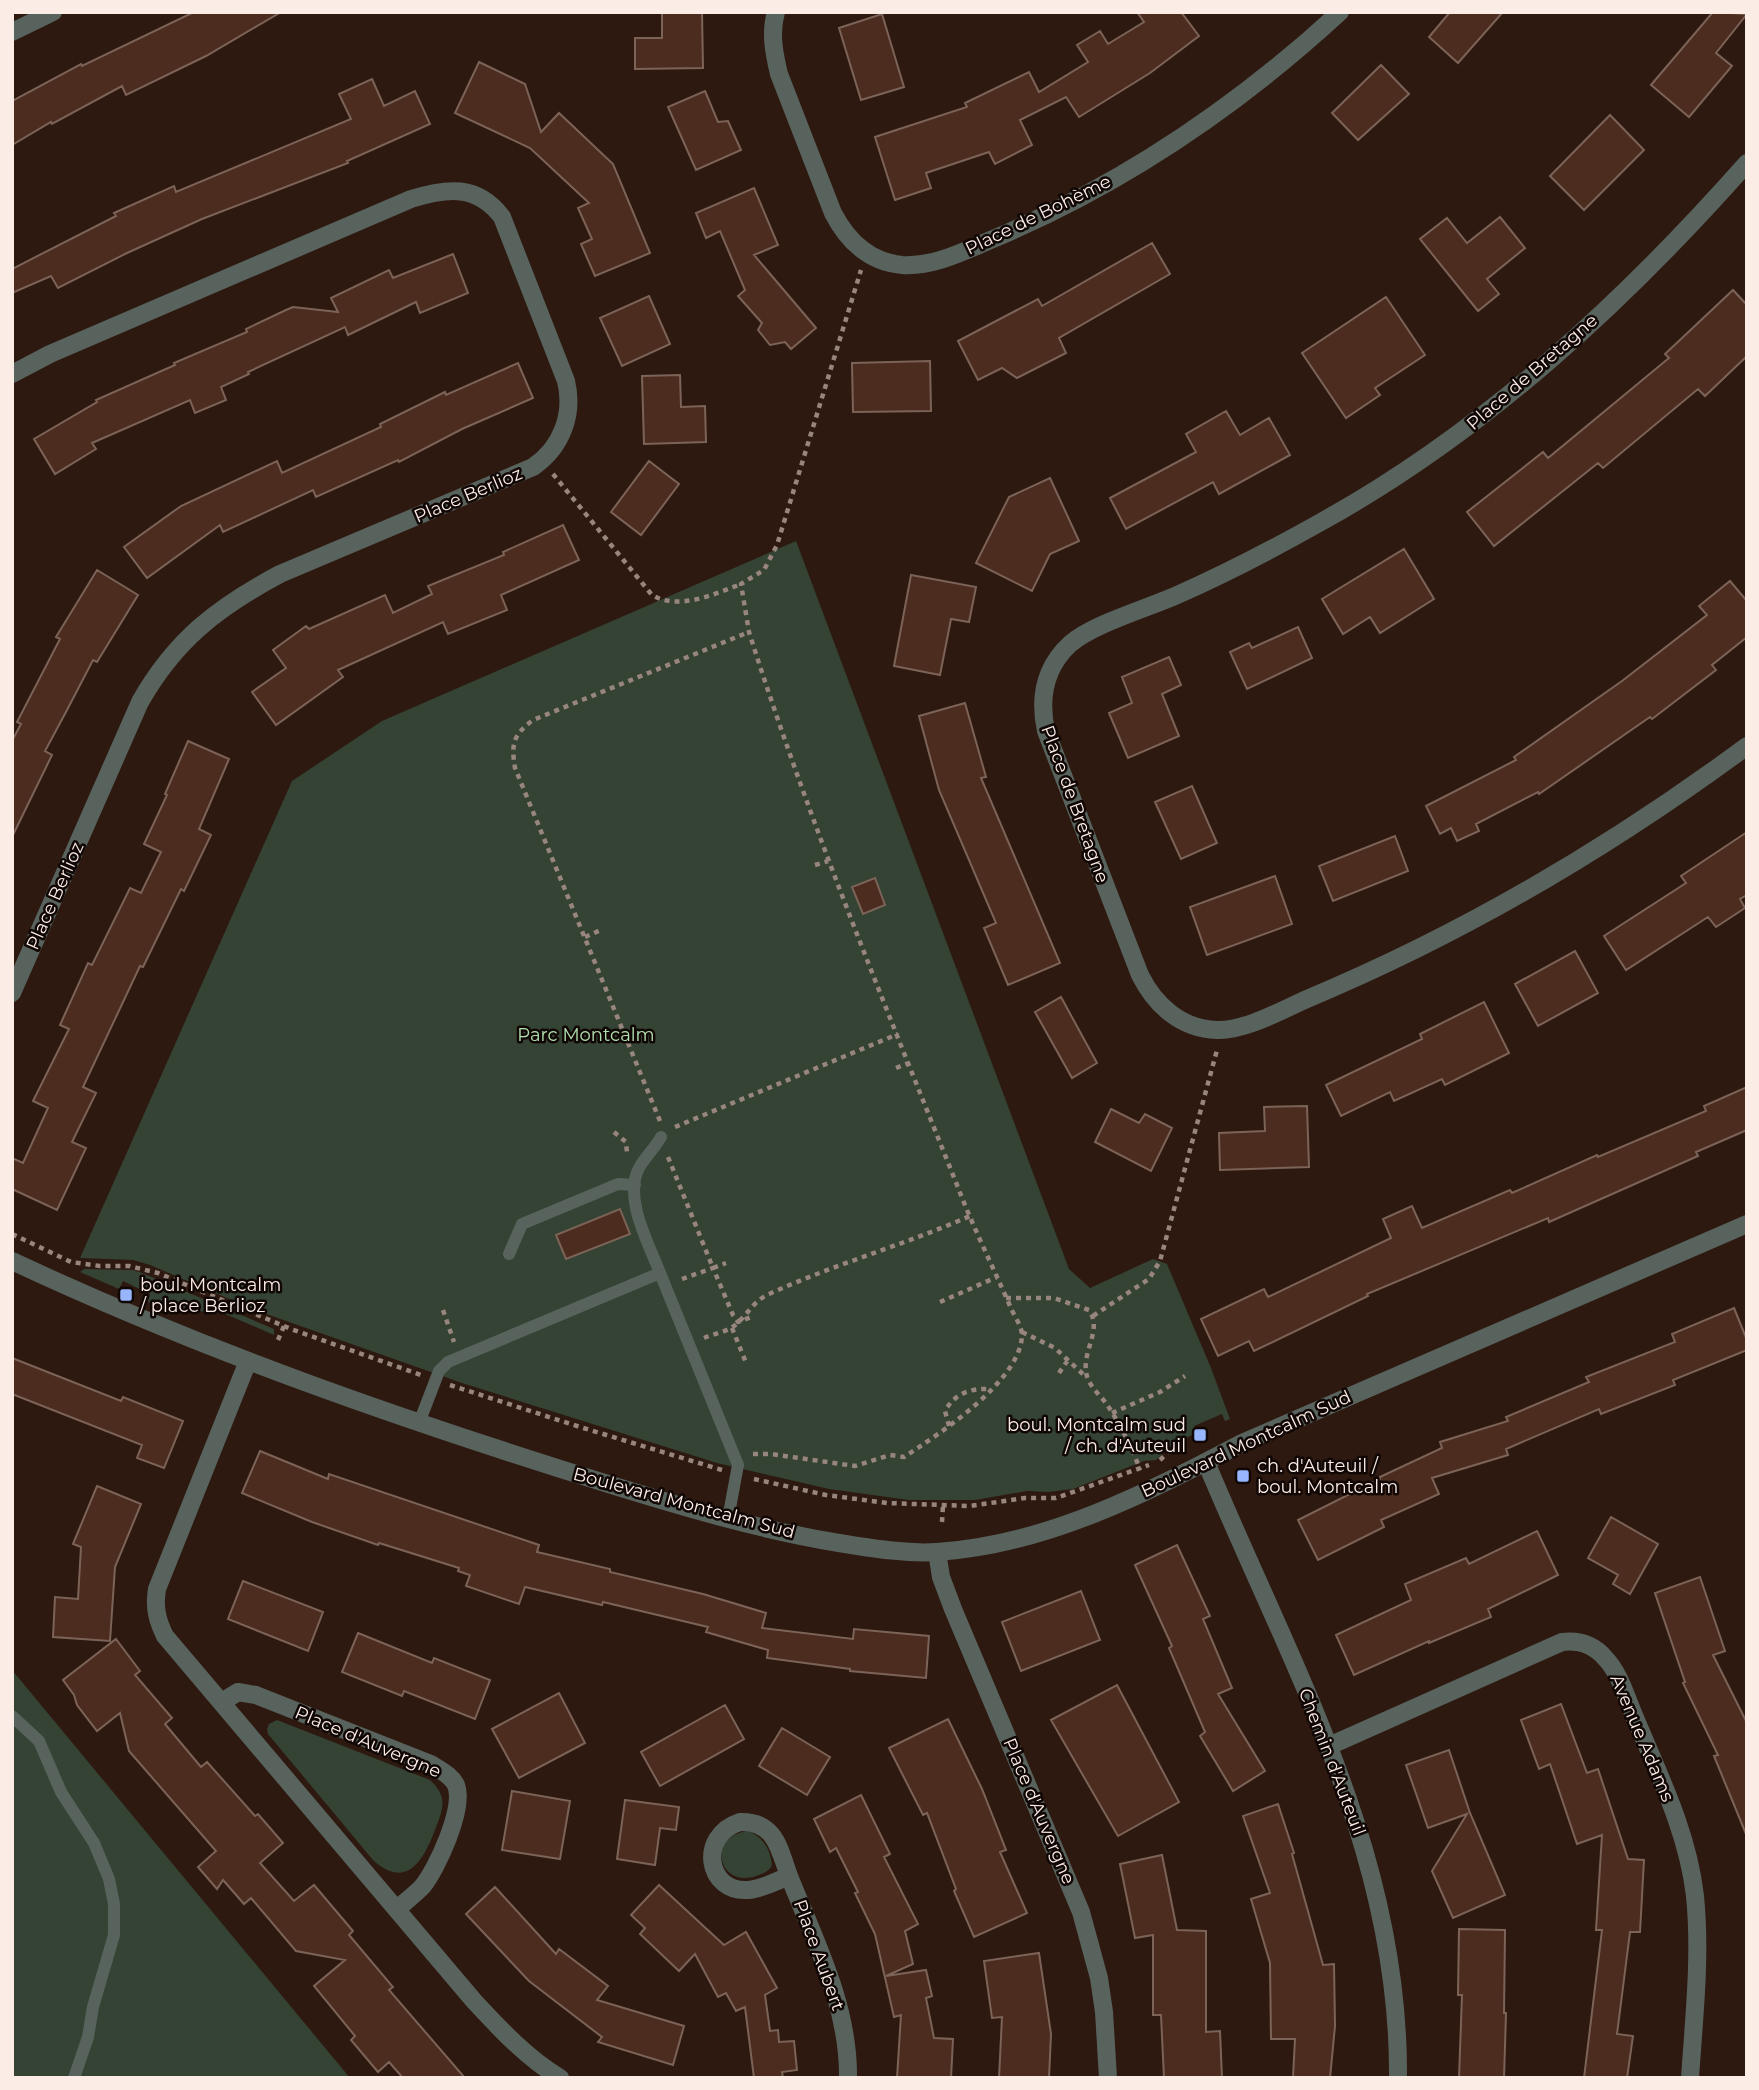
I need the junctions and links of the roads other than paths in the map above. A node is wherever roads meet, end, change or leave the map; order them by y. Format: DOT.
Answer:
graph roads {
  1 [pos="53,12"];
  2 [pos="776,12"];
  3 [pos="1340,12"];
  4 [pos="12,32"];
  5 [pos="1747,163"];
  6 [pos="12,374"];
  7 [pos="1747,746"];
  8 [pos="12,993"];
  9 [pos="661,1137"];
  10 [pos="635,1185"];
  11 [pos="1747,1224"];
  12 [pos="509,1254"];
  13 [pos="12,1261"];
  14 [pos="660,1273"];
  15 [pos="248,1361"];
  16 [pos="419,1423"];
  17 [pos="1206,1462"];
  18 [pos="729,1519"];
  19 [pos="937,1552"];
  20 [pos="222,1702"];
  21 [pos="12,1716"];
  22 [pos="1329,1746"];
  23 [pos="789,1876"];
  24 [pos="397,1909"];
  25 [pos="74,2078"];
  26 [pos="560,2078"];
  27 [pos="848,2078"];
  28 [pos="1108,2078"];
  29 [pos="1398,2078"];
  30 [pos="1690,2078"];
  1 -- 4 [label="street"];
  2 -- 3 [label="street, Place de Bohème"];
  5 -- 7 [label="street, Place de Bretagne"];
  6 -- 8 [label="street, Place Berlioz"];
  9 -- 10 [label="lane"];
  10 -- 12 [label="lane"];
  10 -- 14 [label="lane"];
  11 -- 17 [label="street, Boulevard Montcalm Sud"];
  13 -- 15 [label="street, Boulevard Montcalm Sud"];
  14 -- 16 [label="lane"];
  14 -- 18 [label="lane"];
  15 -- 16 [label="street, Boulevard Montcalm Sud"];
  15 -- 20 [label="street"];
  16 -- 18 [label="street, Boulevard Montcalm Sud"];
  17 -- 19 [label="street, Boulevard Montcalm Sud"];
  17 -- 22 [label="street, Chemin d'Auteuil"];
  18 -- 19 [label="street, Boulevard Montcalm Sud"];
  19 -- 28 [label="street, Place d'Auvergne"];
  20 -- 24 [label="street"];
  20 -- 24 [label="street, Place d'Auvergne"];
  21 -- 25 [label="lane"];
  22 -- 29 [label="street, Chemin d'Auteuil"];
  22 -- 30 [label="street, Avenue Adams"];
  23 -- 23 [label="street, Place Aubert"];
  23 -- 27 [label="street, Place Aubert"];
  24 -- 26 [label="street"];
}
